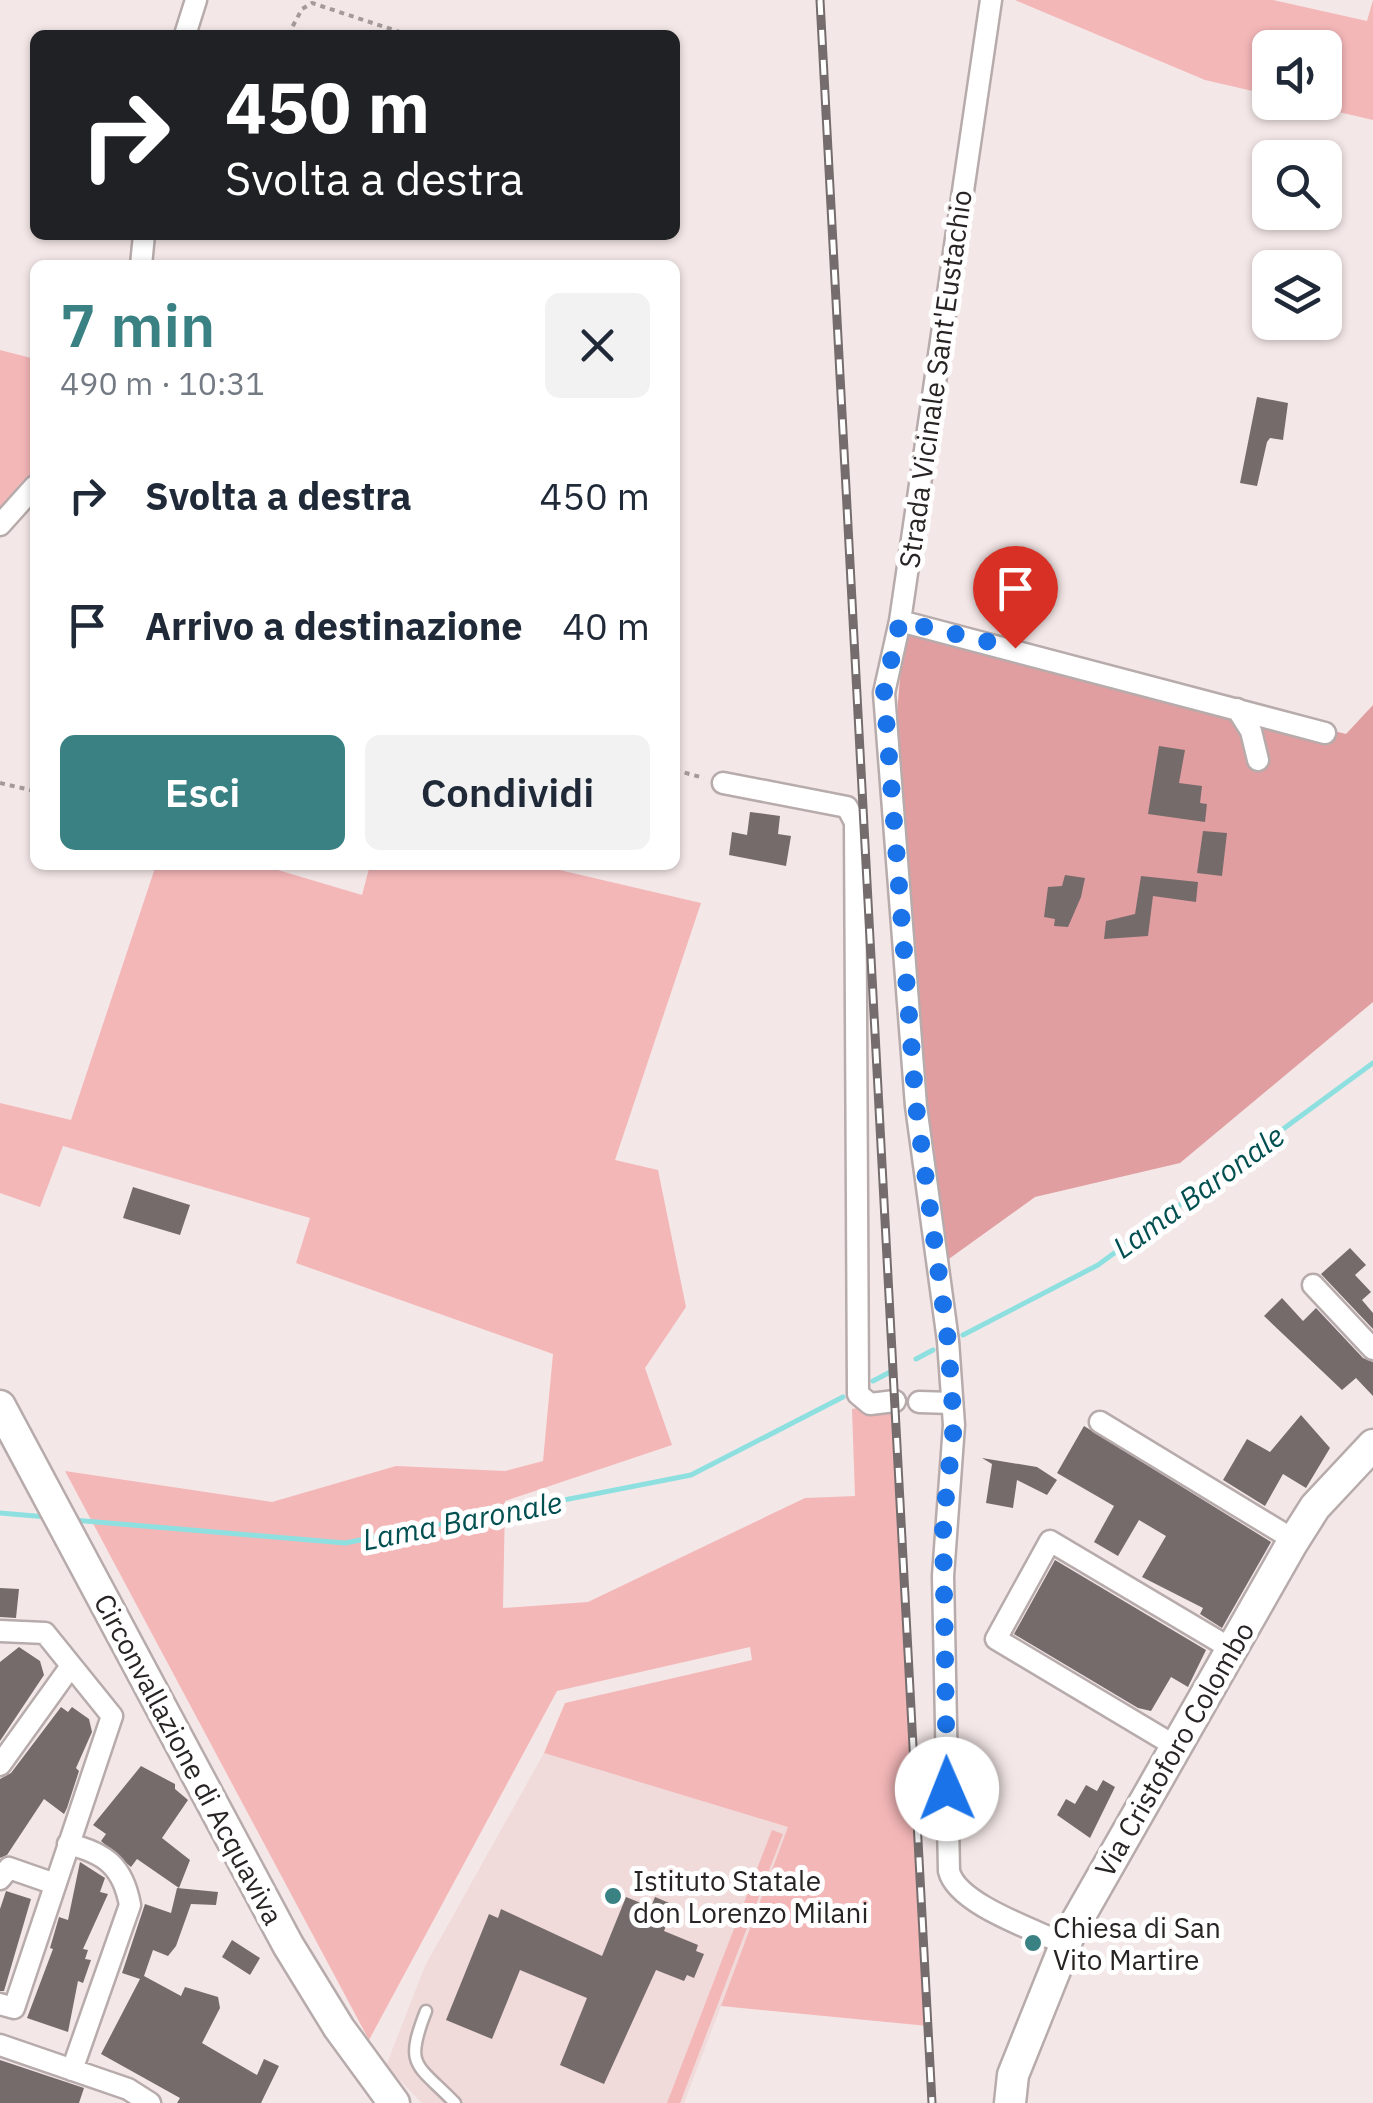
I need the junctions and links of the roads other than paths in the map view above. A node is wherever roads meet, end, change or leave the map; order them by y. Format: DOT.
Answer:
graph roads {
  1 [pos="196,0"];
  2 [pos="991,0"];
  3 [pos="186,30"];
  4 [pos="30,492"];
  5 [pos="0,525"];
  6 [pos="900,621"];
  7 [pos="1237,709"];
  8 [pos="1325,733"];
  9 [pos="1258,760"];
  10 [pos="723,783"];
  11 [pos="1313,1285"];
  12 [pos="1373,1349"];
  13 [pos="895,1401"];
  14 [pos="919,1402"];
  15 [pos="952,1403"];
  16 [pos="0,1406"];
  17 [pos="1100,1422"];
  18 [pos="1373,1445"];
  19 [pos="1294,1540"];
  20 [pos="0,1631"];
  21 [pos="1230,1648"];
  22 [pos="72,1666"];
  23 [pos="1175,1746"];
  24 [pos="0,1765"];
  25 [pos="68,1844"];
  26 [pos="0,1879"];
  27 [pos="55,1884"];
  28 [pos="1064,1944"];
  29 [pos="0,2004"];
  30 [pos="426,2011"];
  31 [pos="0,2045"];
  32 [pos="72,2070"];
  33 [pos="1012,2089"];
  34 [pos="150,2103"];
  35 [pos="394,2103"];
  36 [pos="454,2103"];
  1 -- 3 [label="street"];
  2 -- 6 [label="street, Strada Vicinale Sant'Eustachio"];
  4 -- 5 [label="street"];
  6 -- 7 [label="street"];
  6 -- 15 [label="street, Strada Vicinale Sant'Eustachio"];
  7 -- 8 [label="street"];
  7 -- 9 [label="street"];
  10 -- 13 [label="street"];
  11 -- 12 [label="street"];
  14 -- 15 [label="street"];
  15 -- 28 [label="street, Strada Vicinale Sant'Eustachio"];
  16 -- 35 [label="main road, Circonvallazione di Acquaviva"];
  17 -- 19 [label="street"];
  18 -- 19 [label="main road, Via Cristoforo Colombo"];
  19 -- 21 [label="main road, Via Cristoforo Colombo"];
  20 -- 22 [label="street"];
  21 -- 23 [label="main road, Via Cristoforo Colombo"];
  21 -- 23 [label="street"];
  22 -- 24 [label="street"];
  22 -- 25 [label="street"];
  23 -- 28 [label="main road, Via Cristoforo Colombo"];
  25 -- 27 [label="street"];
  25 -- 32 [label="street"];
  26 -- 27 [label="street"];
  27 -- 29 [label="street"];
  28 -- 33 [label="main road, Via Cristoforo Colombo"];
  30 -- 36 [label="lane"];
  31 -- 32 [label="street"];
  32 -- 34 [label="street"];
}
